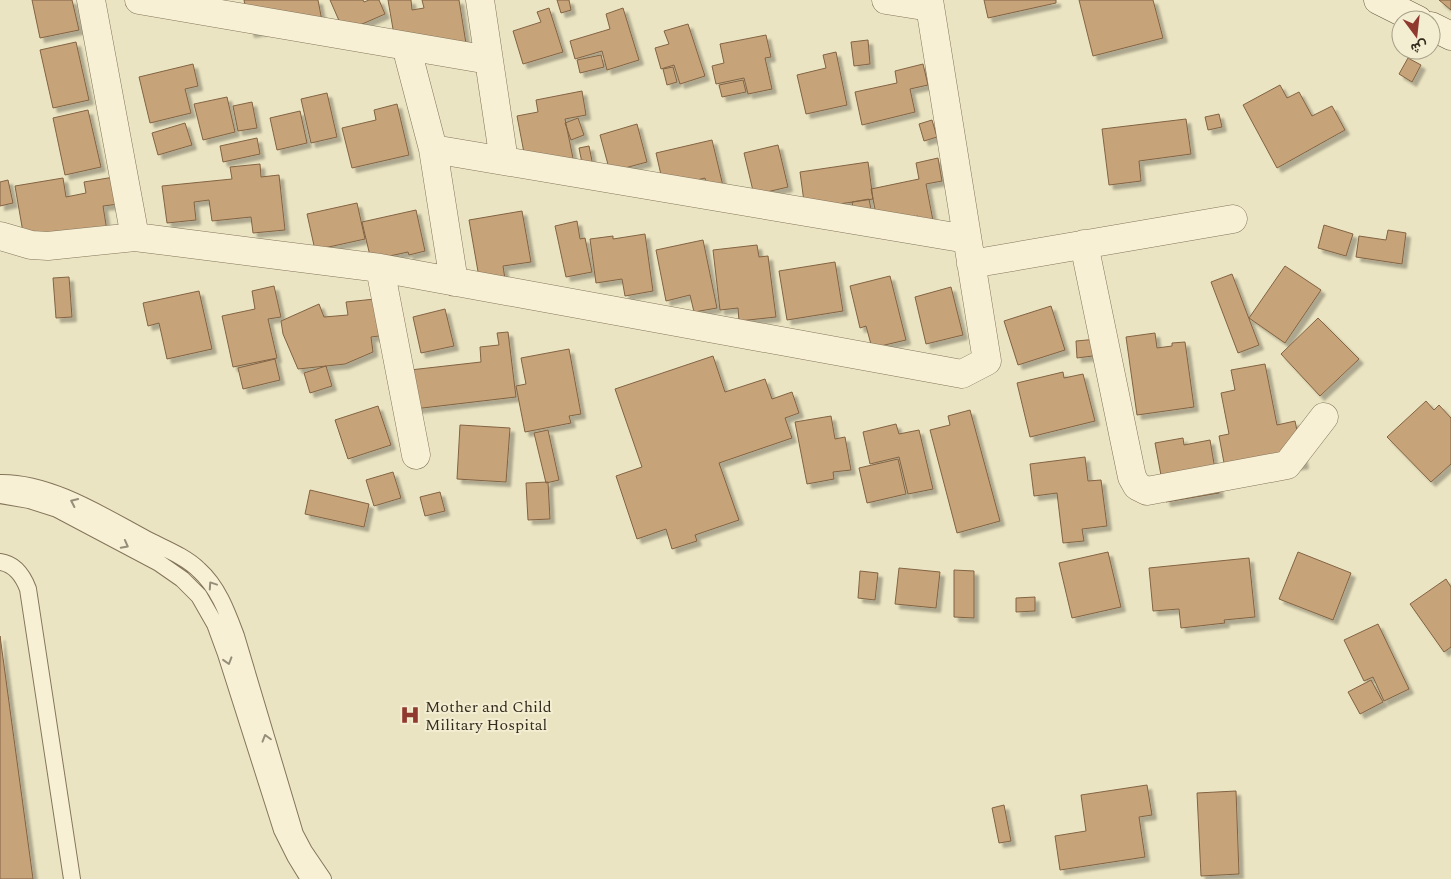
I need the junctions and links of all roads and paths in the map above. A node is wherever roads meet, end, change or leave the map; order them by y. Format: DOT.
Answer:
graph roads {
  1 [pos="91,0"];
  2 [pos="139,0"];
  3 [pos="480,0"];
  4 [pos="886,0"];
  5 [pos="1378,0"];
  6 [pos="930,3"];
  7 [pos="1398,10"];
  8 [pos="406,46"];
  9 [pos="489,60"];
  10 [pos="433,149"];
  11 [pos="504,161"];
  12 [pos="1233,219"];
  13 [pos="0,236"];
  14 [pos="136,237"];
  15 [pos="1084,244"];
  16 [pos="969,252"];
  17 [pos="380,268"];
  18 [pos="454,282"];
  19 [pos="1324,418"];
  20 [pos="416,455"];
  21 [pos="0,483"];
  22 [pos="0,495"];
  23 [pos="0,562"];
  24 [pos="72,879"];
  25 [pos="309,879"];
  26 [pos="324,879"];
  1 -- 14 [label="street"];
  2 -- 8 [label="street"];
  3 -- 9 [label="street"];
  4 -- 6 [label="street"];
  5 -- 7 [label="street"];
  6 -- 16 [label="street"];
  8 -- 9 [label="street"];
  8 -- 10 [label="street"];
  9 -- 11 [label="street"];
  10 -- 11 [label="street"];
  10 -- 18 [label="street"];
  11 -- 16 [label="street"];
  12 -- 15 [label="street"];
  13 -- 14 [label="street"];
  14 -- 17 [label="street"];
  15 -- 16 [label="street"];
  15 -- 19 [label="street"];
  16 -- 18 [label="street"];
  17 -- 18 [label="street"];
  17 -- 20 [label="street"];
  26 -- 21 [label="lane, one-way"];
  22 -- 25 [label="lane, one-way"];
  23 -- 24 [label="lane"];
}
